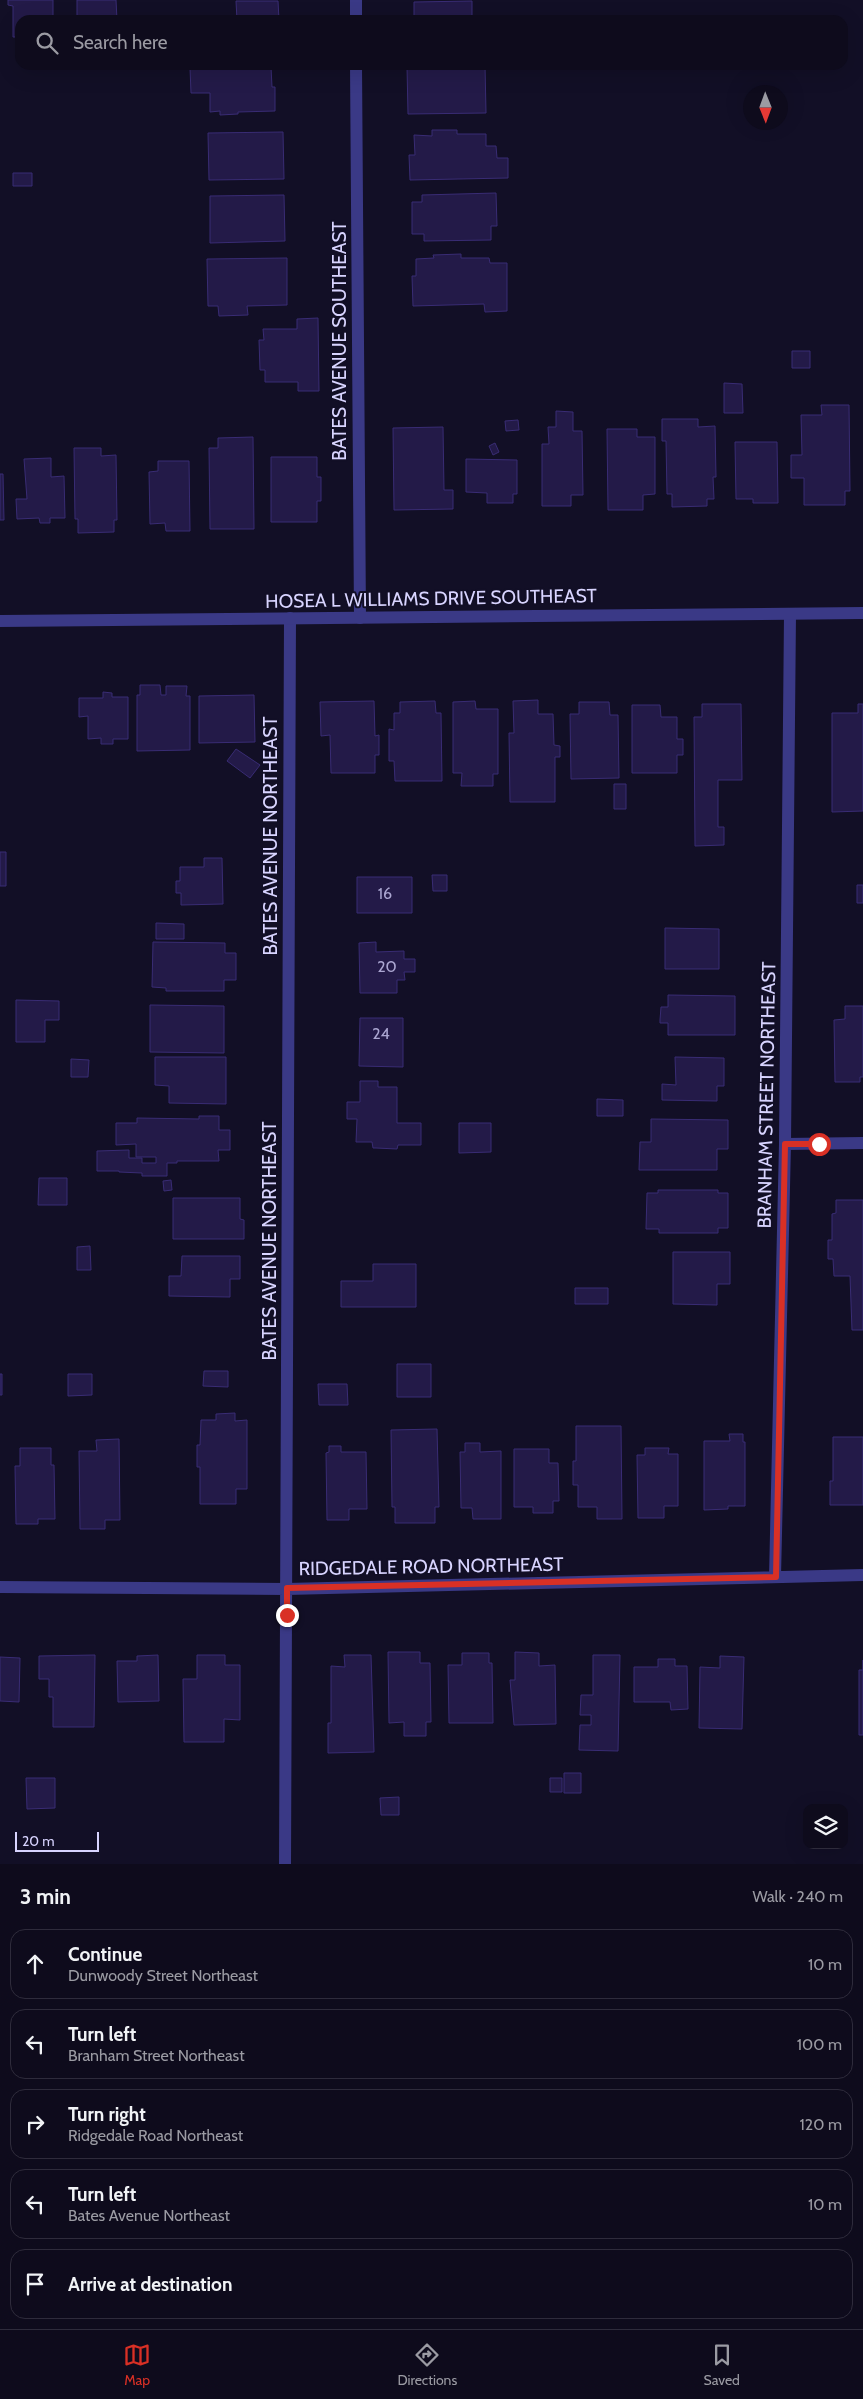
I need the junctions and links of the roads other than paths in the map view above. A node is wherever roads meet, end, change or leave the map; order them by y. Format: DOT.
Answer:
graph roads {
  1 [pos="356,0"];
  2 [pos="356,15"];
  3 [pos="356,70"];
  4 [pos="863,613"];
  5 [pos="790,614"];
  6 [pos="290,618"];
  7 [pos="360,618"];
  8 [pos="0,621"];
  9 [pos="863,1143"];
  10 [pos="785,1144"];
  11 [pos="863,1575"];
  12 [pos="776,1577"];
  13 [pos="0,1587"];
  14 [pos="287,1588"];
  15 [pos="285,1864"];
  1 -- 2 [label="street"];
  3 -- 7 [label="street, BATES AVENUE SOUTHEAST"];
  4 -- 5 [label="street, HOSEA L WILLIAMS DRIVE SOUTHEAST"];
  5 -- 7 [label="street, HOSEA L WILLIAMS DRIVE SOUTHEAST"];
  5 -- 10 [label="street, BRANHAM STREET NORTHEAST"];
  6 -- 7 [label="street, HOSEA L WILLIAMS DRIVE SOUTHEAST"];
  6 -- 8 [label="street, HOSEA L WILLIAMS DRIVE SOUTHEAST"];
  6 -- 14 [label="street, BATES AVENUE NORTHEAST"];
  9 -- 10 [label="street"];
  10 -- 12 [label="street, BRANHAM STREET NORTHEAST"];
  11 -- 12 [label="street, RIDGEDALE ROAD NORTHEAST"];
  12 -- 14 [label="street, RIDGEDALE ROAD NORTHEAST"];
  13 -- 14 [label="street, RIDGEDALE ROAD NORTHEAST"];
  14 -- 15 [label="street, BATES AVENUE NORTHEAST"];
}
